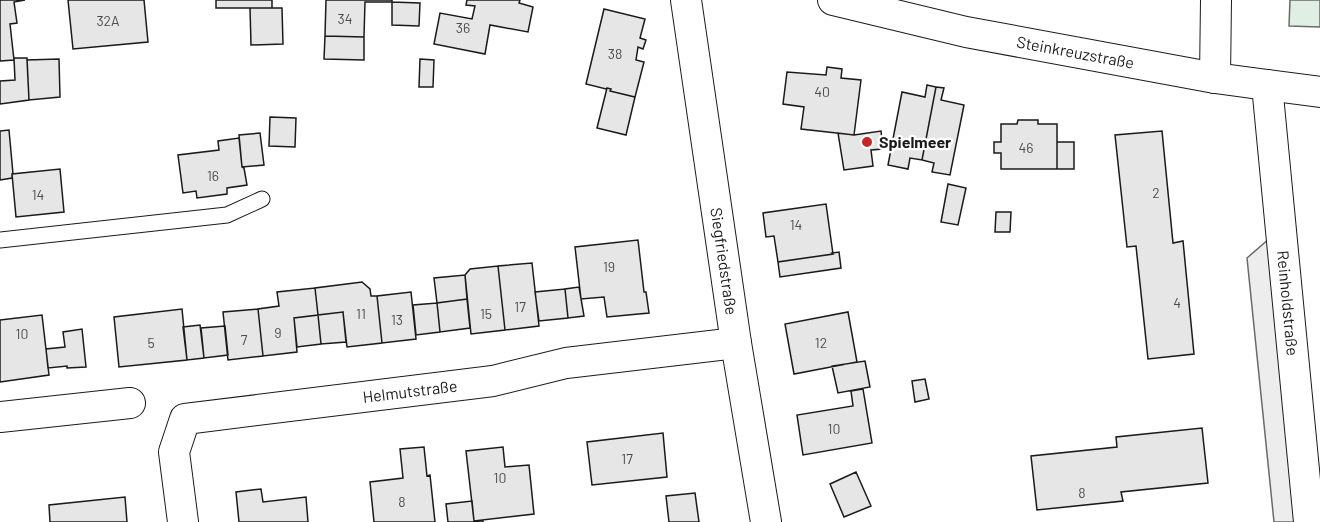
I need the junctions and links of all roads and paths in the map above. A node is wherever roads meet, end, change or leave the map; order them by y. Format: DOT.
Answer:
graph roads {
  1 [pos="686,0"];
  2 [pos="833,0"];
  3 [pos="1216,0"];
  4 [pos="1215,78"];
  5 [pos="1267,85"];
  6 [pos="1320,92"];
  7 [pos="262,199"];
  8 [pos="0,240"];
  9 [pos="736,343"];
  10 [pos="130,403"];
  11 [pos="0,417"];
  12 [pos="183,522"];
  13 [pos="766,522"];
  14 [pos="1309,522"];
  1 -- 9 [label="street, Siegfriedstraße"];
  2 -- 4 [label="street, Steinkreuzstraße"];
  3 -- 4 [label="street"];
  4 -- 5 [label="street, Steinkreuzstraße"];
  5 -- 6 [label="street, Steinkreuzstraße"];
  5 -- 14 [label="street, Reinholdstraße"];
  7 -- 8 [label="lane"];
  9 -- 12 [label="street, Helmutstraße"];
  9 -- 13 [label="street, Siegfriedstraße"];
  10 -- 11 [label="street"];
}
